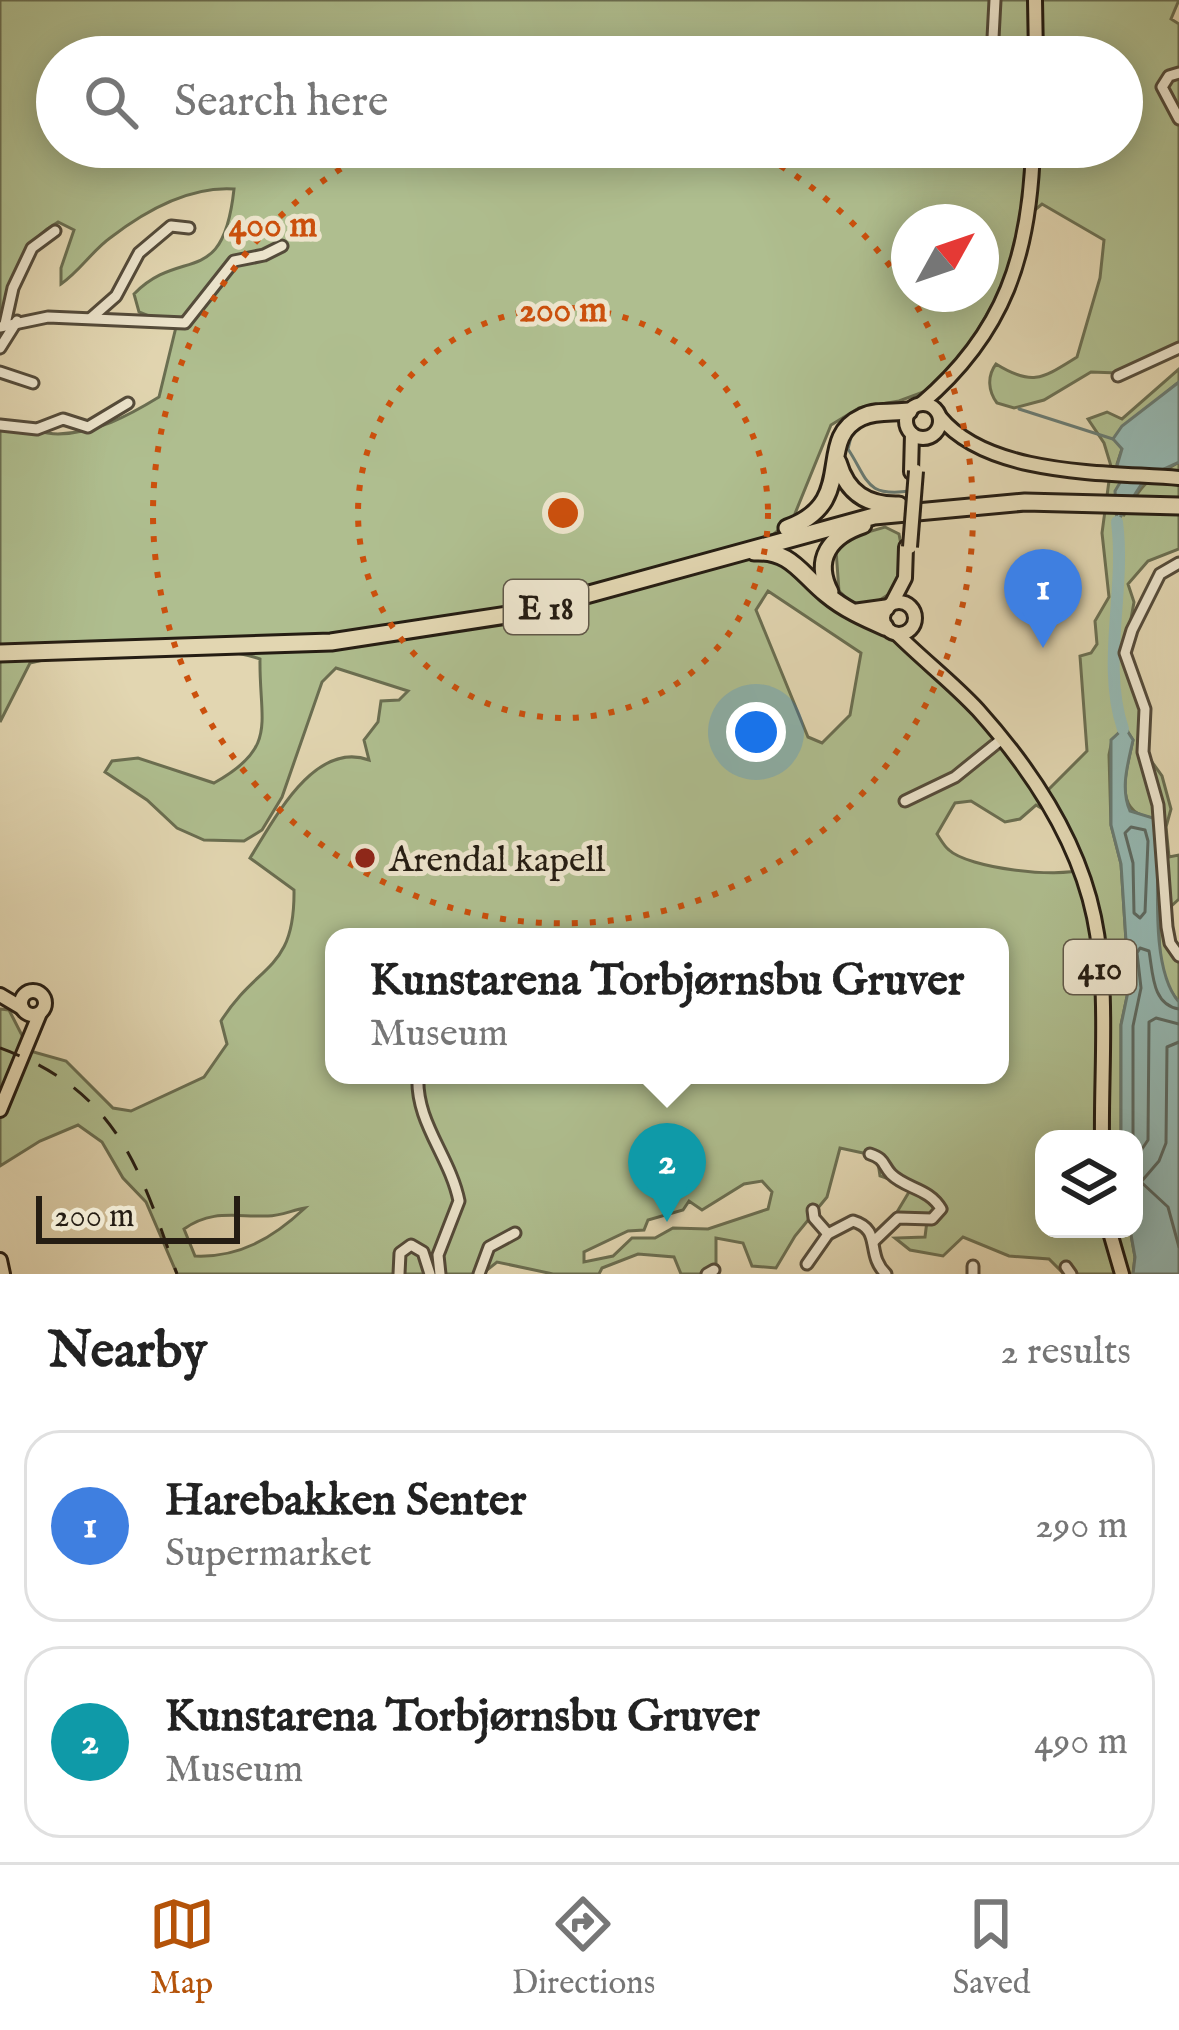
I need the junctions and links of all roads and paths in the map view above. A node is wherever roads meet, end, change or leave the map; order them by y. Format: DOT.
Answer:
graph roads {
  1 [pos="994,0"];
  2 [pos="1035,0"];
  3 [pos="993,36"];
  4 [pos="1036,36"];
  5 [pos="1179,73"];
  6 [pos="1179,119"];
  7 [pos="1032,168"];
  8 [pos="189,228"];
  9 [pos="55,232"];
  10 [pos="281,246"];
  11 [pos="91,319"];
  12 [pos="17,321"];
  13 [pos="3,326"];
  14 [pos="0,348"];
  15 [pos="1179,348"];
  16 [pos="0,372"];
  17 [pos="1118,376"];
  18 [pos="947,381"];
  19 [pos="32,383"];
  20 [pos="128,404"];
  21 [pos="939,415"];
  22 [pos="912,419"];
  23 [pos="0,425"];
  24 [pos="931,436"];
  25 [pos="837,458"];
  26 [pos="913,471"];
  27 [pos="1076,471"];
  28 [pos="1179,480"];
  29 [pos="1179,503"];
  30 [pos="925,507"];
  31 [pos="749,541"];
  32 [pos="908,547"];
  33 [pos="1179,563"];
  34 [pos="698,564"];
  35 [pos="835,600"];
  36 [pos="909,605"];
  37 [pos="889,606"];
  38 [pos="854,612"];
  39 [pos="912,628"];
  40 [pos="891,631"];
  41 [pos="0,649"];
  42 [pos="922,660"];
  43 [pos="1002,739"];
  44 [pos="905,801"];
  45 [pos="1179,956"];
  46 [pos="0,994"];
  47 [pos="24,1005"];
  48 [pos="40,1013"];
  49 [pos="27,1040"];
  50 [pos="417,1084"];
  51 [pos="0,1110"];
  52 [pos="1102,1130"];
  53 [pos="870,1154"];
  54 [pos="813,1210"];
  55 [pos="515,1233"];
  56 [pos="828,1234"];
  57 [pos="1112,1238"];
  58 [pos="874,1242"];
  59 [pos="0,1260"];
  60 [pos="808,1264"];
  61 [pos="3,1274"];
  62 [pos="400,1274"];
  63 [pos="430,1274"];
  64 [pos="440,1274"];
  65 [pos="479,1274"];
  66 [pos="886,1274"];
  67 [pos="1122,1274"];
  1 -- 3 [label="street"];
  2 -- 4 [label="main road"];
  5 -- 6 [label="street"];
  7 -- 18 [label="main road"];
  8 -- 11 [label="street"];
  9 -- 13 [label="street"];
  10 -- 11 [label="street"];
  11 -- 12 [label="street"];
  12 -- 13 [label="street"];
  12 -- 14 [label="street"];
  15 -- 17 [label="street"];
  16 -- 19 [label="street"];
  18 -- 21 [label="main road"];
  18 -- 22 [label="main road"];
  20 -- 23 [label="street"];
  21 -- 22 [label="main road"];
  21 -- 24 [label="main road"];
  21 -- 27 [label="main road"];
  22 -- 24 [label="main road"];
  22 -- 25 [label="highway, E 18"];
  22 -- 26 [label="main road"];
  24 -- 26 [label="main road"];
  24 -- 27 [label="main road"];
  25 -- 30 [label="highway, E 18"];
  25 -- 31 [label="highway, E 18"];
  26 -- 32 [label="main road, bridge"];
  27 -- 28 [label="main road"];
  29 -- 30 [label="highway, E 18"];
  30 -- 31 [label="highway, E 18"];
  30 -- 34 [label="highway, E 18"];
  30 -- 35 [label="highway, E 18"];
  31 -- 41 [label="highway, E 18"];
  32 -- 36 [label="main road"];
  32 -- 37 [label="main road"];
  33 -- 45 [label="street"];
  34 -- 35 [label="highway, E 18"];
  34 -- 41 [label="highway, E 18"];
  35 -- 38 [label="highway, E 18"];
  36 -- 37 [label="main road"];
  36 -- 39 [label="main road"];
  37 -- 38 [label="highway"];
  37 -- 40 [label="main road"];
  38 -- 40 [label="highway, E 18"];
  39 -- 40 [label="main road"];
  39 -- 42 [label="main road"];
  40 -- 42 [label="main road, 410"];
  42 -- 43 [label="main road, 410"];
  43 -- 44 [label="street"];
  43 -- 52 [label="main road, 410"];
  46 -- 47 [label="main road"];
  47 -- 48 [label="main road"];
  47 -- 48 [label="main road"];
  47 -- 49 [label="main road"];
  48 -- 49 [label="main road"];
  49 -- 51 [label="main road"];
  50 -- 64 [label="street"];
  53 -- 58 [label="street"];
  54 -- 56 [label="street"];
  55 -- 65 [label="street"];
  56 -- 58 [label="street"];
  56 -- 60 [label="street"];
  57 -- 67 [label="main road"];
  58 -- 66 [label="street"];
  59 -- 61 [label="main road"];
  62 -- 63 [label="street"];
}
